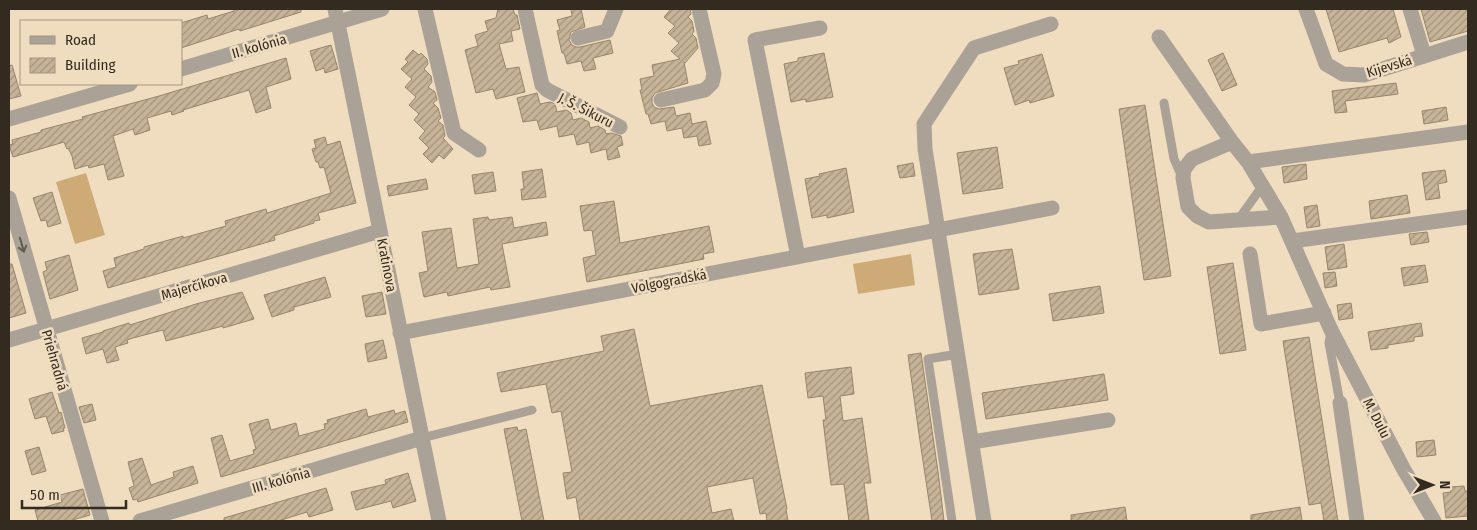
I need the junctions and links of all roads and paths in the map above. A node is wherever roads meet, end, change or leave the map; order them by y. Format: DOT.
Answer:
graph roads {
  1 [pos="382,9"];
  2 [pos="425,9"];
  3 [pos="525,9"];
  4 [pos="616,9"];
  5 [pos="699,9"];
  6 [pos="1306,9"];
  7 [pos="1410,9"];
  8 [pos="336,16"];
  9 [pos="1051,24"];
  10 [pos="820,28"];
  11 [pos="1160,37"];
  12 [pos="578,38"];
  13 [pos="1468,42"];
  14 [pos="1424,55"];
  15 [pos="182,68"];
  16 [pos="127,85"];
  17 [pos="661,100"];
  18 [pos="1164,103"];
  19 [pos="9,119"];
  20 [pos="620,127"];
  21 [pos="1468,132"];
  22 [pos="1232,142"];
  23 [pos="479,150"];
  24 [pos="1248,162"];
  25 [pos="1183,178"];
  26 [pos="1263,186"];
  27 [pos="9,198"];
  28 [pos="1052,208"];
  29 [pos="1281,217"];
  30 [pos="1468,217"];
  31 [pos="1238,220"];
  32 [pos="939,230"];
  33 [pos="380,231"];
  34 [pos="1292,241"];
  35 [pos="1250,254"];
  36 [pos="798,257"];
  37 [pos="1324,312"];
  38 [pos="47,329"];
  39 [pos="1331,330"];
  40 [pos="400,333"];
  41 [pos="9,340"];
  42 [pos="958,354"];
  43 [pos="1340,402"];
  44 [pos="532,410"];
  45 [pos="1108,420"];
  46 [pos="422,438"];
  47 [pos="972,442"];
  48 [pos="102,521"];
  49 [pos="140,521"];
  50 [pos="439,521"];
  51 [pos="952,521"];
  52 [pos="984,521"];
  53 [pos="1358,521"];
  54 [pos="1434,521"];
  1 -- 8 [label="street"];
  2 -- 23 [label="street"];
  3 -- 20 [label="street, J. Š. Šikuru"];
  4 -- 12 [label="street"];
  5 -- 17 [label="street"];
  6 -- 14 [label="street, Kijevská"];
  7 -- 14 [label="street, Kijevská"];
  8 -- 15 [label="street, II. kolónia"];
  8 -- 33 [label="street, Kratinova"];
  9 -- 32 [label="street"];
  10 -- 36 [label="street"];
  11 -- 22 [label="street, M. Dulu"];
  13 -- 14 [label="street, Kijevská"];
  16 -- 19 [label="street"];
  18 -- 25 [label="lane"];
  21 -- 24 [label="street"];
  22 -- 24 [label="street, M. Dulu"];
  22 -- 25 [label="street"];
  24 -- 26 [label="street, M. Dulu"];
  25 -- 31 [label="street"];
  26 -- 29 [label="street, M. Dulu"];
  26 -- 31 [label="lane"];
  27 -- 38 [label="street, Priehradná, one-way"];
  28 -- 32 [label="street, Volgogradská"];
  29 -- 31 [label="street"];
  29 -- 34 [label="street, M. Dulu"];
  30 -- 34 [label="street"];
  32 -- 36 [label="street, Volgogradská"];
  32 -- 42 [label="street"];
  33 -- 38 [label="street, Majerčíkova"];
  33 -- 40 [label="street, Kratinova"];
  34 -- 37 [label="street, M. Dulu"];
  35 -- 37 [label="street"];
  36 -- 40 [label="street, Volgogradská"];
  37 -- 39 [label="street, M. Dulu"];
  38 -- 41 [label="street, Majerčíkova"];
  38 -- 48 [label="street, Priehradná"];
  39 -- 43 [label="lane"];
  39 -- 54 [label="street, M. Dulu"];
  40 -- 46 [label="street, Kratinova"];
  42 -- 47 [label="street"];
  42 -- 51 [label="lane"];
  43 -- 53 [label="street, M. Dulu"];
  44 -- 46 [label="lane"];
  45 -- 47 [label="street"];
  46 -- 49 [label="street, III. kolónia"];
  46 -- 50 [label="street, Kratinova"];
  47 -- 52 [label="street"];
}
